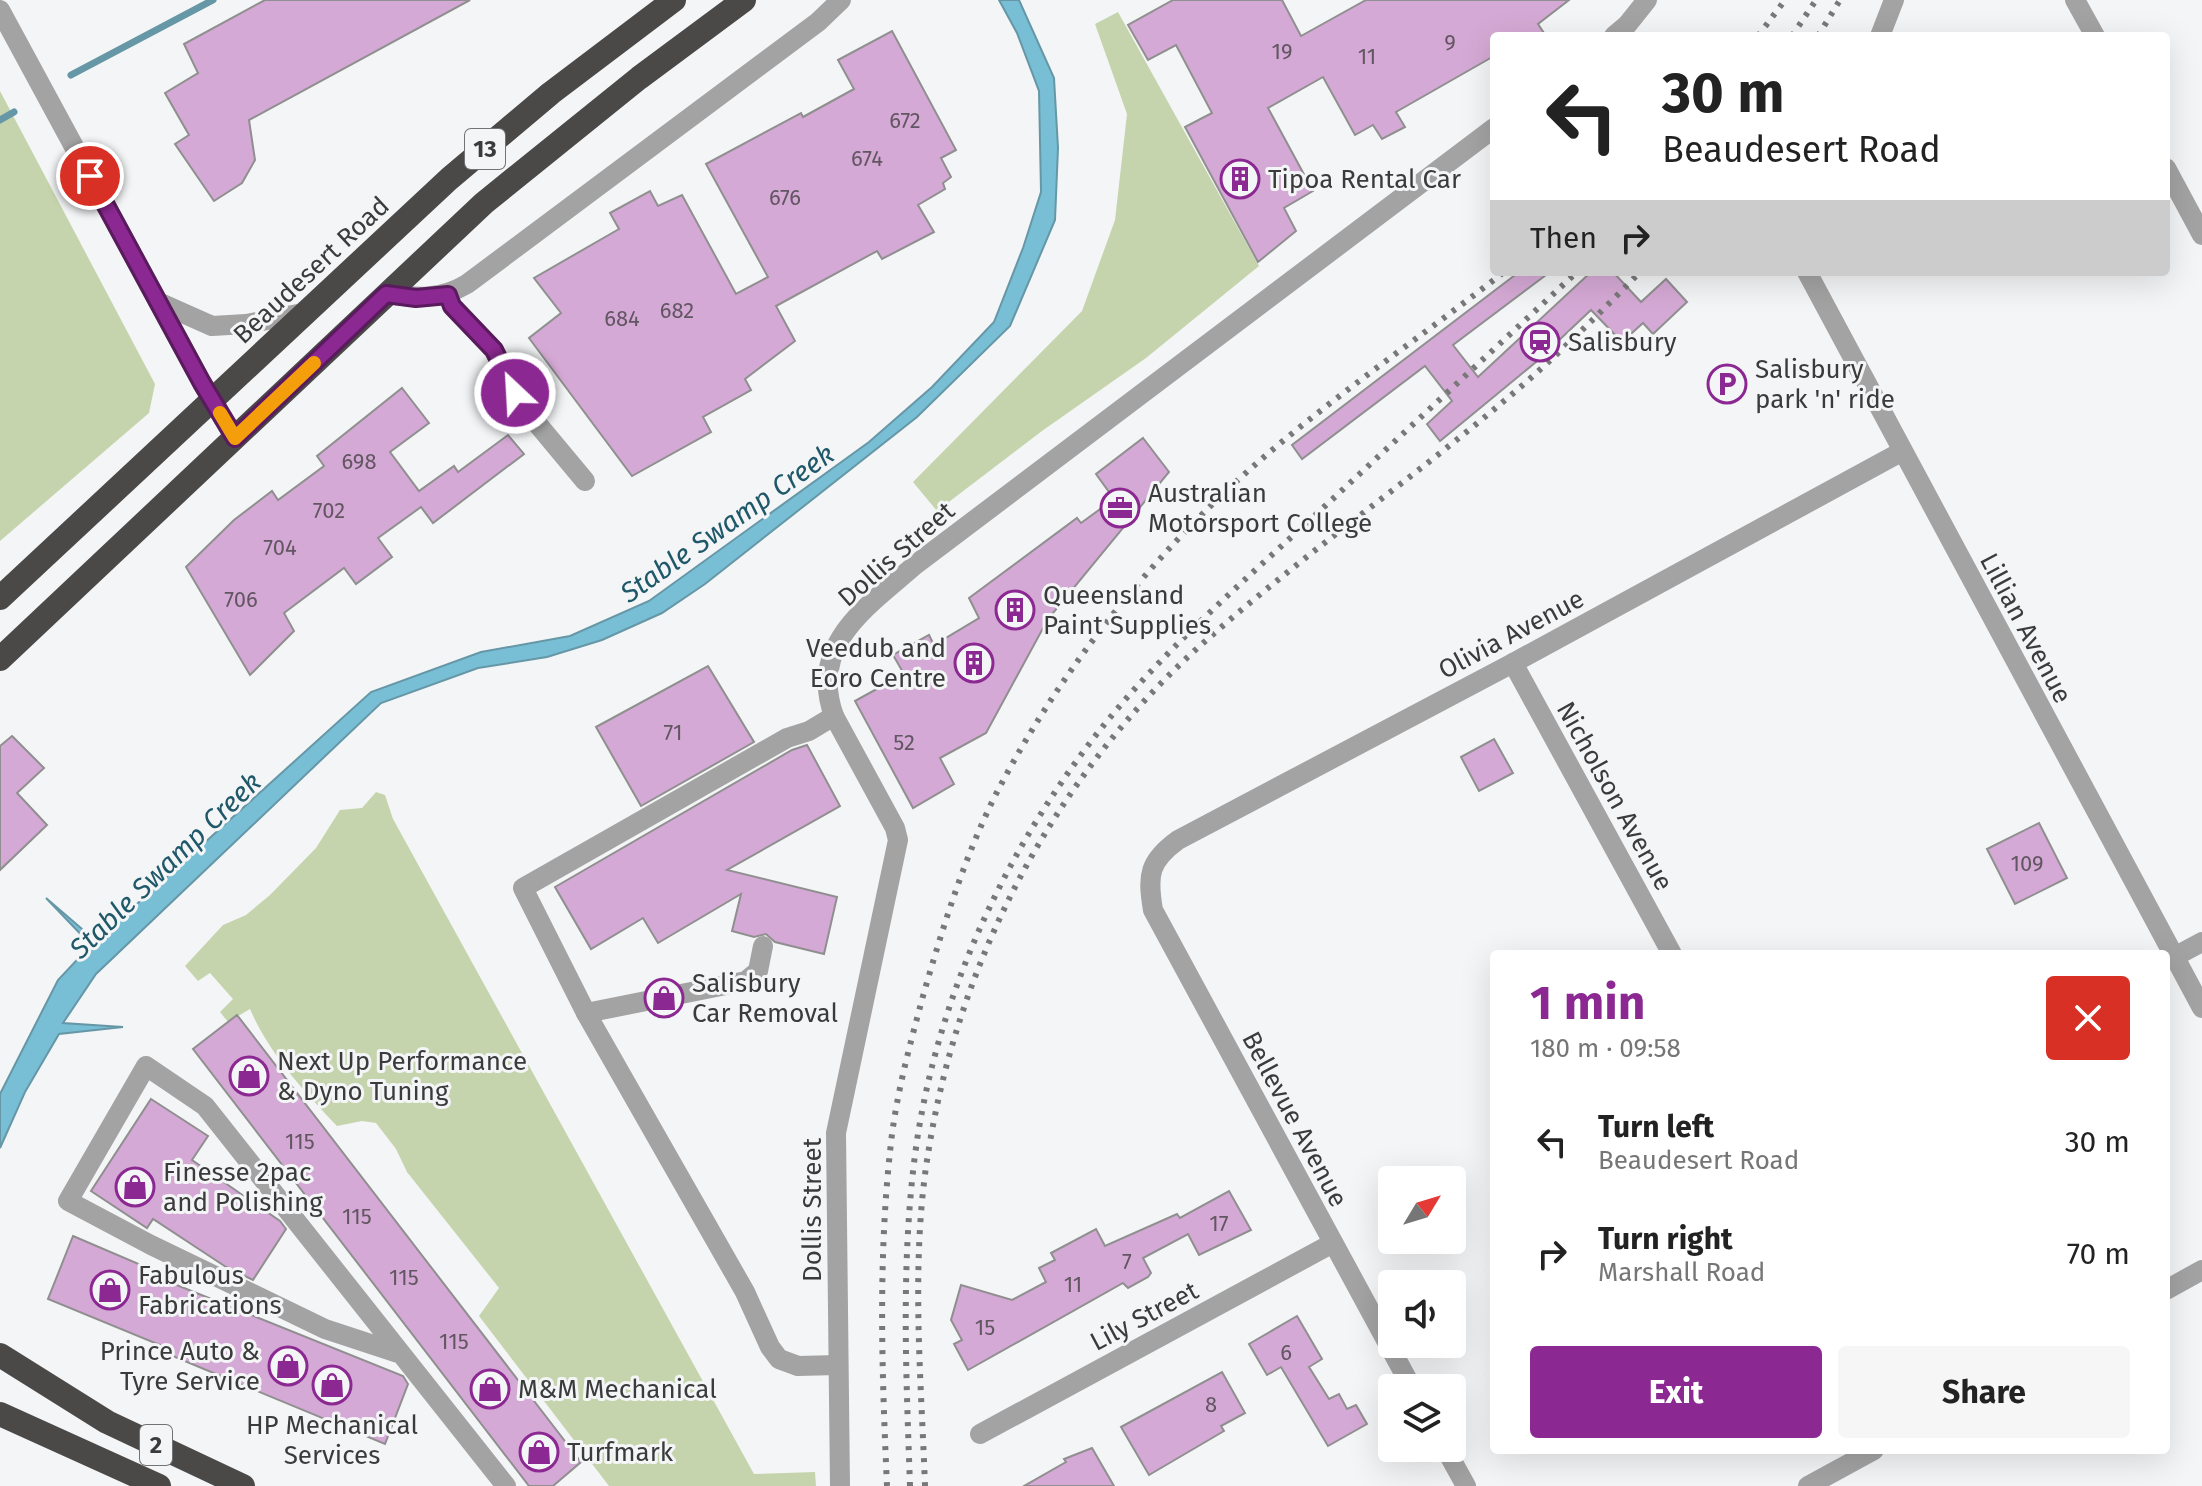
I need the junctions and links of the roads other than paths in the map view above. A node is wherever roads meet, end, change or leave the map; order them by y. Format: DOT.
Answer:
graph roads {
  1 [pos="674,0"];
  2 [pos="744,0"];
  3 [pos="841,0"];
  4 [pos="1647,0"];
  5 [pos="1894,0"];
  6 [pos="2075,0"];
  7 [pos="0,10"];
  8 [pos="1619,32"];
  9 [pos="1882,32"];
  10 [pos="2093,32"];
  11 [pos="1490,131"];
  12 [pos="2170,175"];
  13 [pos="2202,235"];
  14 [pos="1809,276"];
  15 [pos="386,294"];
  16 [pos="448,295"];
  17 [pos="158,302"];
  18 [pos="308,312"];
  19 [pos="212,400"];
  20 [pos="235,438"];
  21 [pos="1901,452"];
  22 [pos="585,481"];
  23 [pos="0,598"];
  24 [pos="0,659"];
  25 [pos="1513,663"];
  26 [pos="834,716"];
  27 [pos="1152,869"];
  28 [pos="2202,942"];
  29 [pos="763,946"];
  30 [pos="1670,950"];
  31 [pos="2174,957"];
  32 [pos="2202,1008"];
  33 [pos="586,1013"];
  34 [pos="1333,1243"];
  35 [pos="2202,1270"];
  36 [pos="2170,1288"];
  37 [pos="401,1354"];
  38 [pos="0,1355"];
  39 [pos="838,1365"];
  40 [pos="1404,1374"];
  41 [pos="0,1414"];
  42 [pos="980,1434"];
  43 [pos="1867,1454"];
  44 [pos="1453,1462"];
  45 [pos="159,1486"];
  46 [pos="243,1486"];
  47 [pos="506,1486"];
  48 [pos="840,1486"];
  49 [pos="1466,1486"];
  50 [pos="1808,1486"];
  1 -- 18 [label="highway, Beaudesert Road / 13"];
  2 -- 15 [label="highway, 13"];
  3 -- 16 [label="street"];
  4 -- 8 [label="street"];
  5 -- 9 [label="street"];
  6 -- 10 [label="street"];
  7 -- 17 [label="street"];
  11 -- 26 [label="street, Dollis Street"];
  12 -- 13 [label="street"];
  14 -- 21 [label="street, Lillian Avenue"];
  15 -- 16 [label="street"];
  15 -- 20 [label="highway, 13"];
  16 -- 22 [label="street"];
  17 -- 18 [label="street"];
  17 -- 19 [label="street"];
  18 -- 19 [label="highway, Beaudesert Road / 13"];
  19 -- 20 [label="street"];
  19 -- 23 [label="highway, Beaudesert Road / 13"];
  20 -- 24 [label="highway, 13"];
  21 -- 25 [label="street, Olivia Avenue"];
  21 -- 31 [label="street, Lillian Avenue"];
  25 -- 27 [label="street, Olivia Avenue"];
  25 -- 30 [label="street, Nicholson Avenue"];
  26 -- 33 [label="street"];
  26 -- 39 [label="street, Dollis Street"];
  27 -- 34 [label="street, Bellevue Avenue"];
  28 -- 31 [label="street"];
  29 -- 33 [label="street"];
  31 -- 32 [label="street, Lillian Avenue"];
  33 -- 39 [label="street"];
  34 -- 40 [label="street, Bellevue Avenue"];
  34 -- 42 [label="street, Lily Street"];
  35 -- 36 [label="street"];
  37 -- 37 [label="street"];
  37 -- 47 [label="street"];
  38 -- 46 [label="highway, 2"];
  39 -- 48 [label="street, Dollis Street"];
  41 -- 45 [label="highway, 2"];
  43 -- 50 [label="street"];
  44 -- 49 [label="street"];
}
